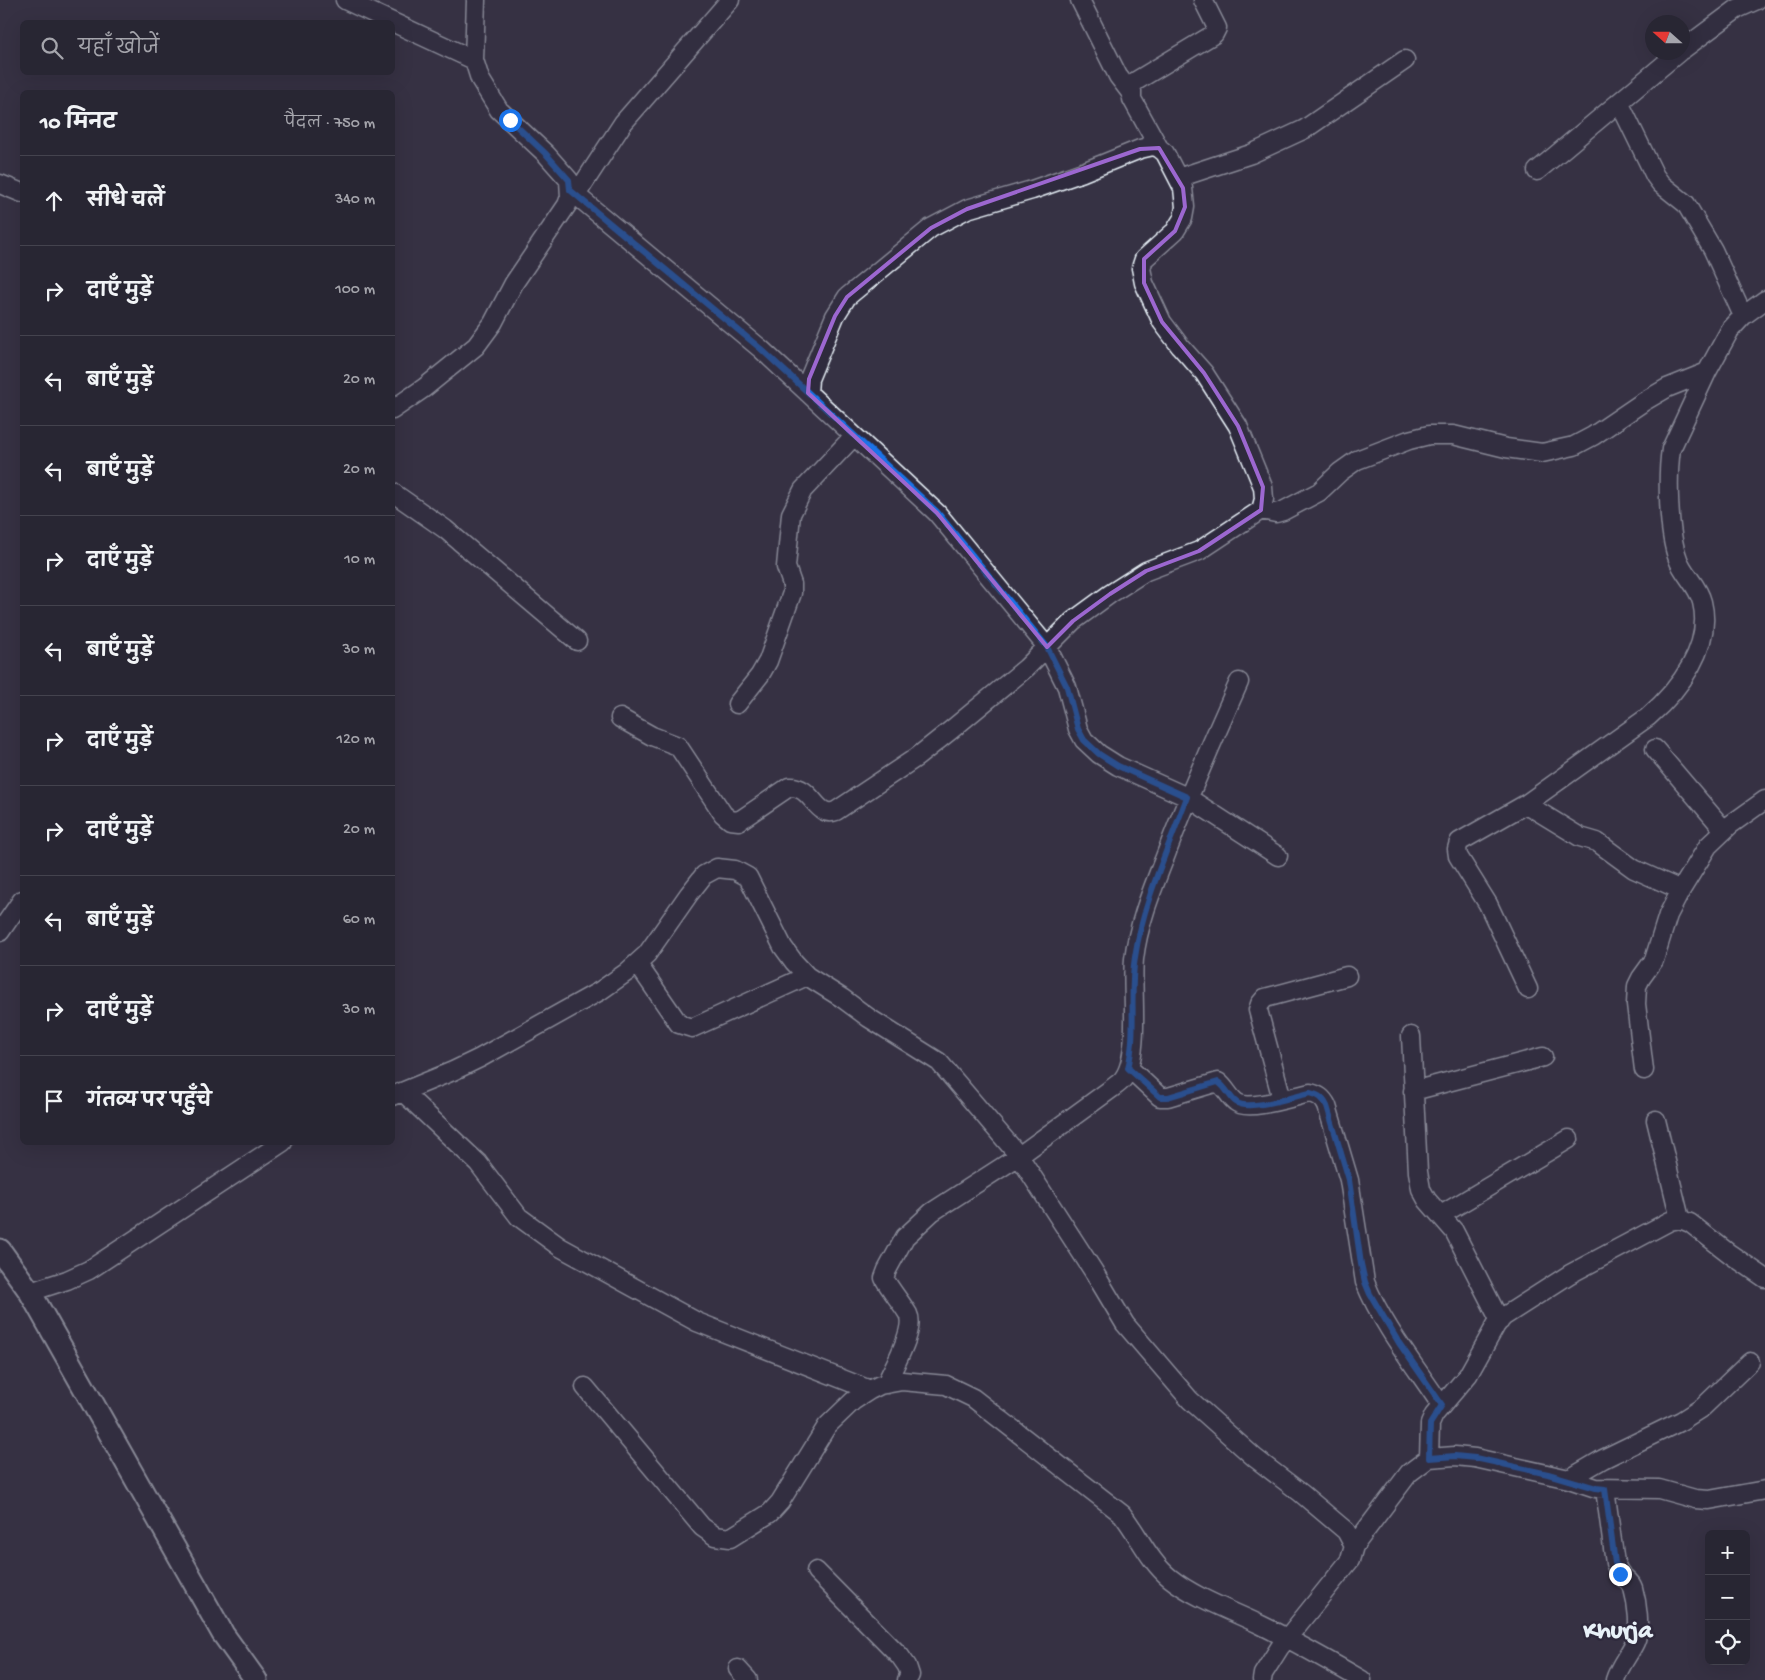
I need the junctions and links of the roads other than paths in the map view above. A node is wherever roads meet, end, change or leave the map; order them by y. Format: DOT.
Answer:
graph roads {
  1 [pos="344,0"];
  2 [pos="476,0"];
  3 [pos="730,0"];
  4 [pos="1080,0"];
  5 [pos="1202,0"];
  6 [pos="1758,0"];
  7 [pos="372,6"];
  8 [pos="1765,12"];
  9 [pos="1690,44"];
  10 [pos="474,60"];
  11 [pos="1405,60"];
  12 [pos="1669,60"];
  13 [pos="1131,93"];
  14 [pos="1619,102"];
  15 [pos="1159,148"];
  16 [pos="1537,171"];
  17 [pos="1178,178"];
  18 [pos="0,184"];
  19 [pos="20,193"];
  20 [pos="573,193"];
  21 [pos="1765,300"];
  22 [pos="1742,316"];
  23 [pos="1707,372"];
  24 [pos="808,393"];
  25 [pos="395,408"];
  26 [pos="854,436"];
  27 [pos="395,494"];
  28 [pos="1261,510"];
  29 [pos="577,641"];
  30 [pos="1047,647"];
  31 [pos="1239,682"];
  32 [pos="737,704"];
  33 [pos="620,718"];
  34 [pos="1655,750"];
  35 [pos="1187,797"];
  36 [pos="1765,800"];
  37 [pos="1526,804"];
  38 [pos="1724,830"];
  39 [pos="1278,856"];
  40 [pos="1681,890"];
  41 [pos="20,903"];
  42 [pos="0,932"];
  43 [pos="637,963"];
  44 [pos="807,976"];
  45 [pos="1347,976"];
  46 [pos="1528,989"];
  47 [pos="1411,1036"];
  48 [pos="1543,1057"];
  49 [pos="1128,1068"];
  50 [pos="1644,1070"];
  51 [pos="1413,1091"];
  52 [pos="398,1095"];
  53 [pos="1282,1099"];
  54 [pos="1656,1120"];
  55 [pos="1569,1139"];
  56 [pos="278,1145"];
  57 [pos="1018,1156"];
  58 [pos="1441,1215"];
  59 [pos="1680,1219"];
  60 [pos="3,1260"];
  61 [pos="1765,1278"];
  62 [pos="30,1292"];
  63 [pos="1500,1321"];
  64 [pos="1750,1362"];
  65 [pos="585,1387"];
  66 [pos="878,1387"];
  67 [pos="1442,1405"];
  68 [pos="1429,1458"];
  69 [pos="1569,1479"];
  70 [pos="1605,1489"];
  71 [pos="1765,1490"];
  72 [pos="1354,1546"];
  73 [pos="816,1571"];
  74 [pos="1288,1638"];
  75 [pos="1260,1678"];
  76 [pos="256,1680"];
  77 [pos="908,1680"];
  78 [pos="1362,1680"];
  79 [pos="1614,1680"];
  1 -- 7 [label="street"];
  2 -- 10 [label="street"];
  3 -- 20 [label="street"];
  4 -- 13 [label="street"];
  5 -- 13 [label="street"];
  6 -- 8 [label="street"];
  6 -- 9 [label="street"];
  7 -- 10 [label="street"];
  10 -- 20 [label="street"];
  11 -- 17 [label="street"];
  12 -- 14 [label="street"];
  13 -- 15 [label="street"];
  14 -- 16 [label="street"];
  14 -- 22 [label="street"];
  15 -- 17 [label="street"];
  15 -- 24 [label="street"];
  17 -- 28 [label="street"];
  18 -- 19 [label="street"];
  20 -- 24 [label="street"];
  20 -- 25 [label="street"];
  21 -- 22 [label="street"];
  22 -- 23 [label="street"];
  23 -- 28 [label="street"];
  23 -- 37 [label="street"];
  24 -- 26 [label="street"];
  26 -- 30 [label="street"];
  26 -- 32 [label="street"];
  27 -- 29 [label="street"];
  28 -- 30 [label="street"];
  30 -- 33 [label="street"];
  30 -- 35 [label="street"];
  31 -- 35 [label="street"];
  34 -- 38 [label="street"];
  35 -- 39 [label="street"];
  35 -- 49 [label="street"];
  36 -- 38 [label="street"];
  37 -- 40 [label="street"];
  37 -- 46 [label="street"];
  38 -- 40 [label="street"];
  40 -- 50 [label="street"];
  41 -- 42 [label="street"];
  43 -- 44 [label="street"];
  43 -- 44 [label="street"];
  43 -- 52 [label="street"];
  44 -- 57 [label="street"];
  45 -- 53 [label="street"];
  47 -- 51 [label="street"];
  48 -- 51 [label="street"];
  49 -- 53 [label="street"];
  49 -- 57 [label="street"];
  51 -- 58 [label="street"];
  52 -- 66 [label="street"];
  53 -- 67 [label="street"];
  54 -- 59 [label="street"];
  55 -- 58 [label="street"];
  56 -- 62 [label="street"];
  57 -- 66 [label="street"];
  57 -- 72 [label="street"];
  58 -- 63 [label="street"];
  59 -- 61 [label="street"];
  59 -- 63 [label="street"];
  60 -- 62 [label="street"];
  62 -- 76 [label="street"];
  63 -- 67 [label="street"];
  64 -- 69 [label="street"];
  65 -- 66 [label="street"];
  66 -- 74 [label="street"];
  67 -- 68 [label="street"];
  68 -- 69 [label="street"];
  68 -- 72 [label="street"];
  69 -- 70 [label="street"];
  70 -- 71 [label="street"];
  70 -- 79 [label="street"];
  72 -- 74 [label="street"];
  73 -- 77 [label="street"];
  74 -- 75 [label="street"];
  74 -- 78 [label="street"];
}
